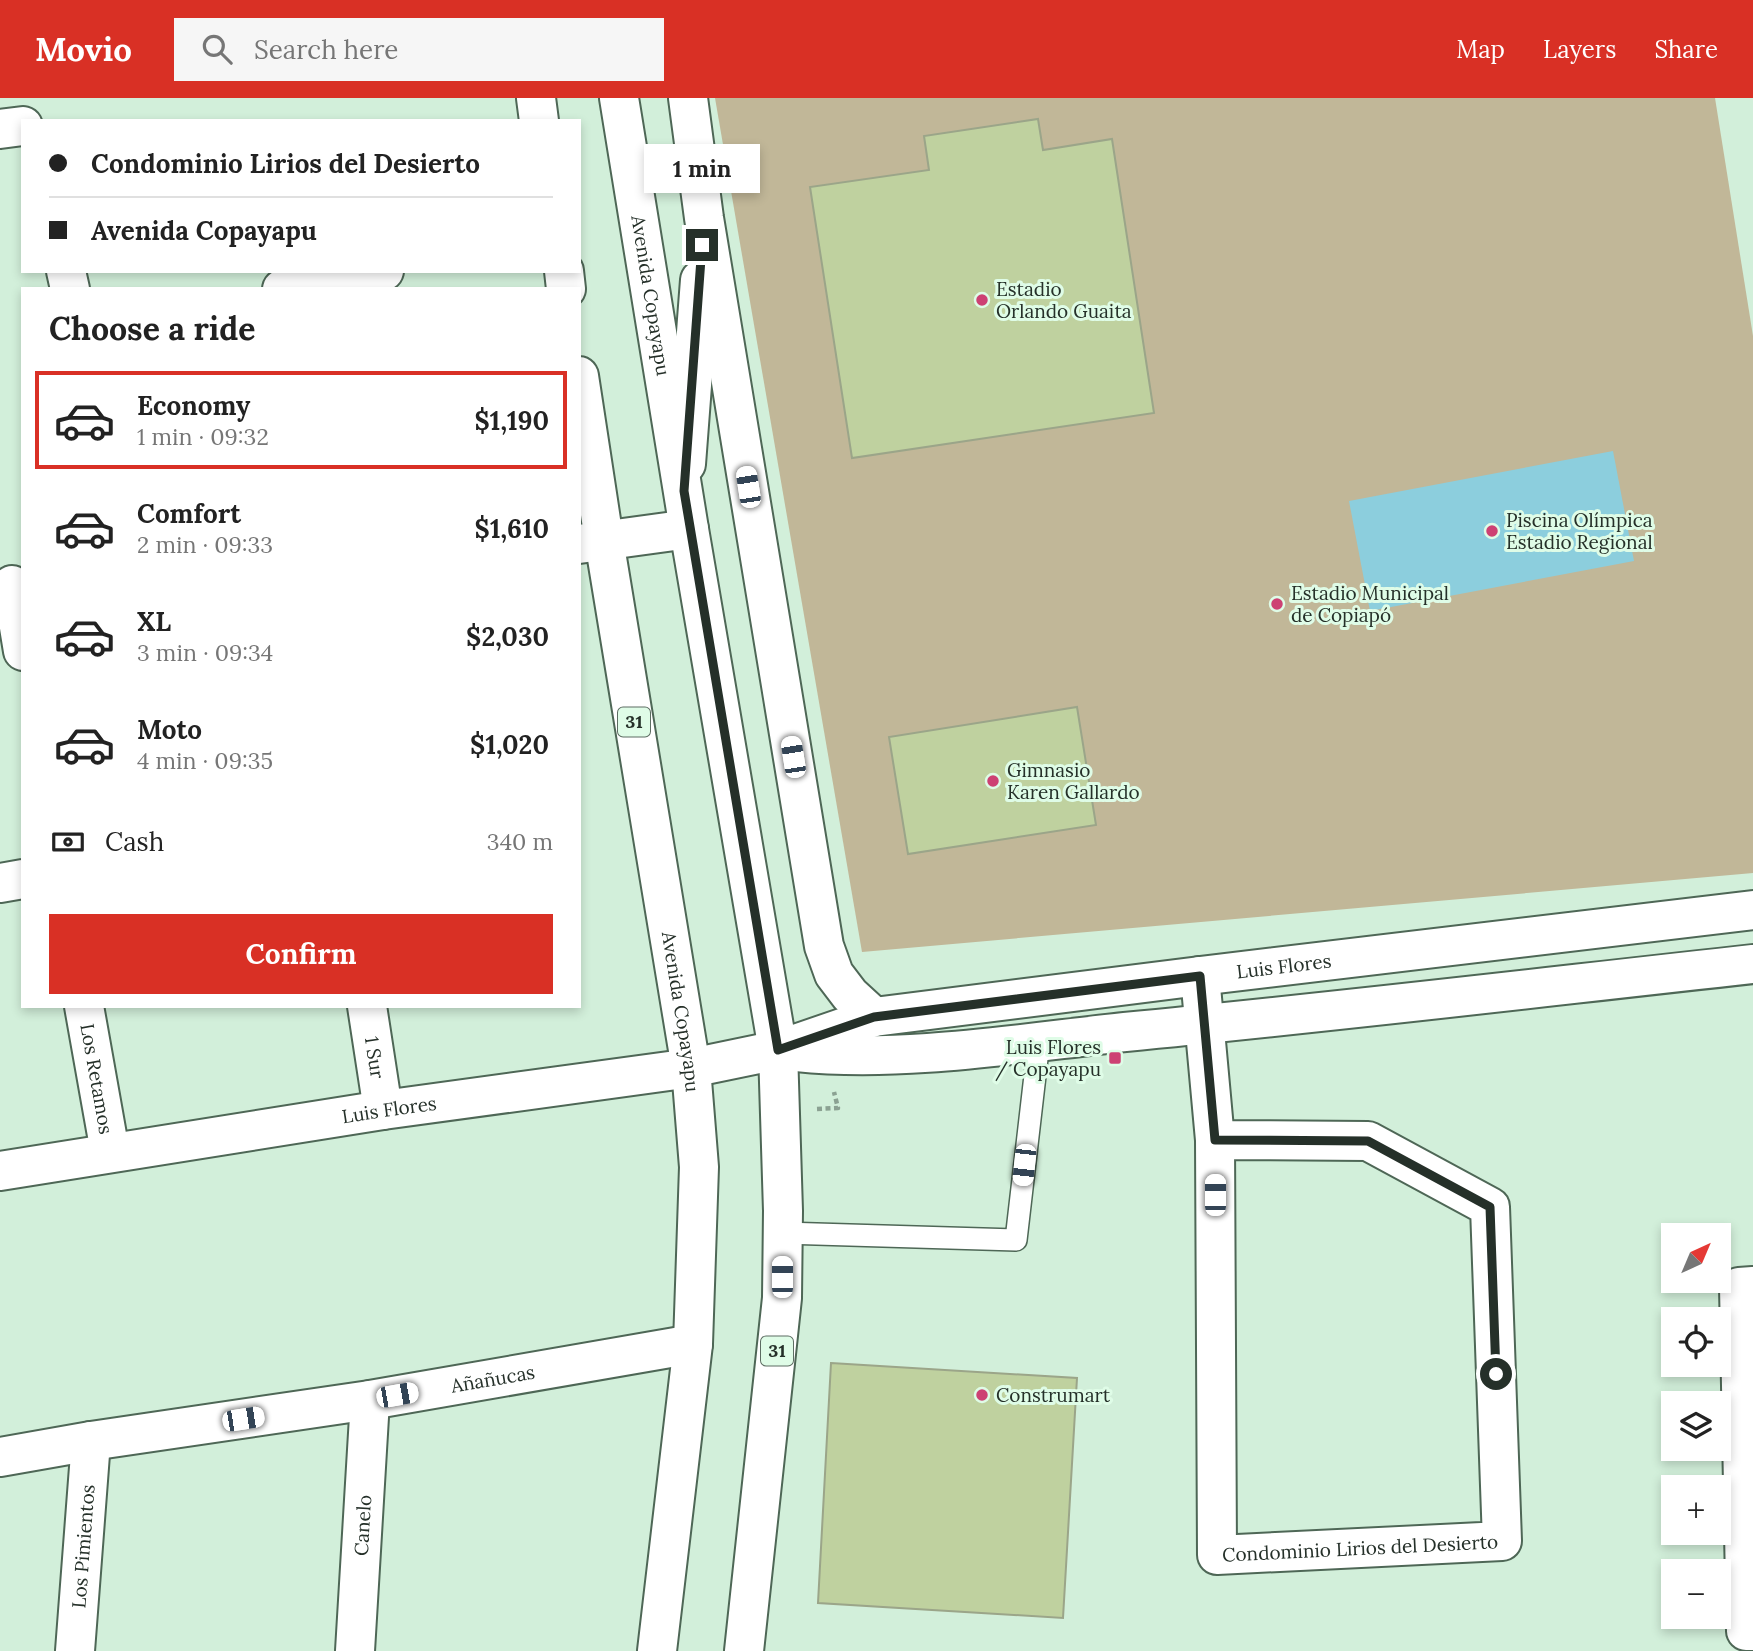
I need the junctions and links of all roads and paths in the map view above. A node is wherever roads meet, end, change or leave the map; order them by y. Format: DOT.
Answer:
graph roads {
  1 [pos="35,98"];
  2 [pos="536,98"];
  3 [pos="619,98"];
  4 [pos="688,98"];
  5 [pos="37,119"];
  6 [pos="540,119"];
  7 [pos="21,126"];
  8 [pos="0,129"];
  9 [pos="704,218"];
  10 [pos="373,273"];
  11 [pos="293,287"];
  12 [pos="581,404"];
  13 [pos="684,491"];
  14 [pos="689,529"];
  15 [pos="591,542"];
  16 [pos="11,585"];
  17 [pos="21,640"];
  18 [pos="21,879"];
  19 [pos="0,883"];
  20 [pos="1753,911"];
  21 [pos="1753,964"];
  22 [pos="1200,976"];
  23 [pos="84,1008"];
  24 [pos="367,1008"];
  25 [pos="874,1017"];
  26 [pos="1205,1024"];
  27 [pos="1039,1041"];
  28 [pos="778,1050"];
  29 [pos="825,1055"];
  30 [pos="691,1068"];
  31 [pos="383,1110"];
  32 [pos="779,1112"];
  33 [pos="1215,1140"];
  34 [pos="110,1152"];
  35 [pos="0,1171"];
  36 [pos="783,1233"];
  37 [pos="1753,1286"];
  38 [pos="693,1344"];
  39 [pos="370,1400"];
  40 [pos="91,1441"];
  41 [pos="0,1457"];
  42 [pos="1753,1631"];
  43 [pos="75,1651"];
  44 [pos="355,1651"];
  45 [pos="657,1651"];
  46 [pos="744,1651"];
  1 -- 5 [label="main road"];
  2 -- 6 [label="main road"];
  3 -- 13 [label="main road, Avenida Copayapu / 31"];
  4 -- 9 [label="main road, Avenida Copayapu"];
  7 -- 8 [label="main road"];
  9 -- 13 [label="main road, Avenida Copayapu"];
  9 -- 25 [label="main road, Avenida Copayapu"];
  10 -- 11 [label="main road"];
  12 -- 15 [label="main road, Avenida Copayapu / 31"];
  13 -- 14 [label="main road, Avenida Copayapu / 31"];
  14 -- 15 [label="main road"];
  14 -- 28 [label="main road, Avenida Copayapu / 31"];
  15 -- 30 [label="main road, Avenida Copayapu / 31"];
  16 -- 17 [label="main road"];
  18 -- 19 [label="main road"];
  20 -- 22 [label="main road, Luis Flores"];
  21 -- 26 [label="main road, Luis Flores"];
  22 -- 25 [label="main road, Luis Flores"];
  22 -- 26 [label="main road, Condominio Lirios del Desierto"];
  23 -- 34 [label="main road, Los Retamos"];
  24 -- 31 [label="main road, 1 Sur"];
  25 -- 28 [label="main road, Luis Flores"];
  26 -- 27 [label="main road, Luis Flores"];
  26 -- 33 [label="main road, Condominio Lirios del Desierto"];
  27 -- 29 [label="main road, Luis Flores"];
  27 -- 36 [label="lane"];
  28 -- 29 [label="main road, Luis Flores"];
  28 -- 30 [label="main road, Luis Flores"];
  28 -- 32 [label="main road, Avenida Copayapu / 31"];
  29 -- 32 [label="path"];
  30 -- 31 [label="main road, Luis Flores"];
  30 -- 38 [label="main road, Avenida Copayapu / 31"];
  31 -- 34 [label="main road, Luis Flores"];
  32 -- 36 [label="main road, Avenida Copayapu / 31"];
  33 -- 33 [label="main road, Condominio Lirios del Desierto"];
  34 -- 35 [label="main road, Luis Flores"];
  36 -- 46 [label="main road, Avenida Copayapu / 31"];
  37 -- 42 [label="main road"];
  38 -- 39 [label="main road, Añañucas"];
  38 -- 45 [label="main road, Avenida Copayapu / 31"];
  39 -- 40 [label="main road, Añañucas"];
  39 -- 44 [label="main road, Canelo"];
  40 -- 41 [label="main road, Añañucas"];
  40 -- 43 [label="main road, Los Pimientos"];
}
